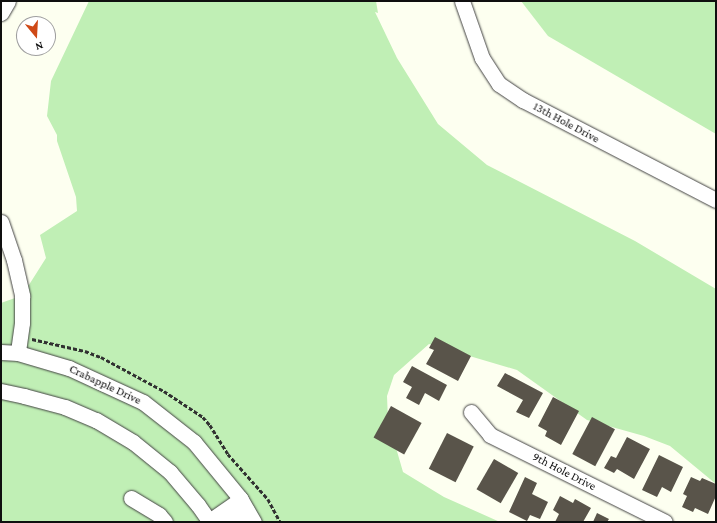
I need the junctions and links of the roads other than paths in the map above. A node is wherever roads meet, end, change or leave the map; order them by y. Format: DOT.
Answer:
graph roads {
  1 [pos="8,1"];
  2 [pos="462,1"];
  3 [pos="1,13"];
  4 [pos="716,200"];
  5 [pos="1,222"];
  6 [pos="1,352"];
  7 [pos="18,353"];
  8 [pos="1,392"];
  9 [pos="471,412"];
  10 [pos="131,498"];
  11 [pos="247,510"];
  12 [pos="165,522"];
  13 [pos="209,522"];
  14 [pos="228,522"];
  15 [pos="665,522"];
  1 -- 3 [label="street"];
  2 -- 4 [label="street, 13th Hole Drive"];
  5 -- 7 [label="street"];
  6 -- 7 [label="street, Crabapple Drive"];
  7 -- 11 [label="street, Crabapple Drive"];
  8 -- 13 [label="street"];
  9 -- 15 [label="street, 9th Hole Drive"];
  10 -- 12 [label="street"];
  11 -- 13 [label="street"];
  11 -- 14 [label="street"];
}
